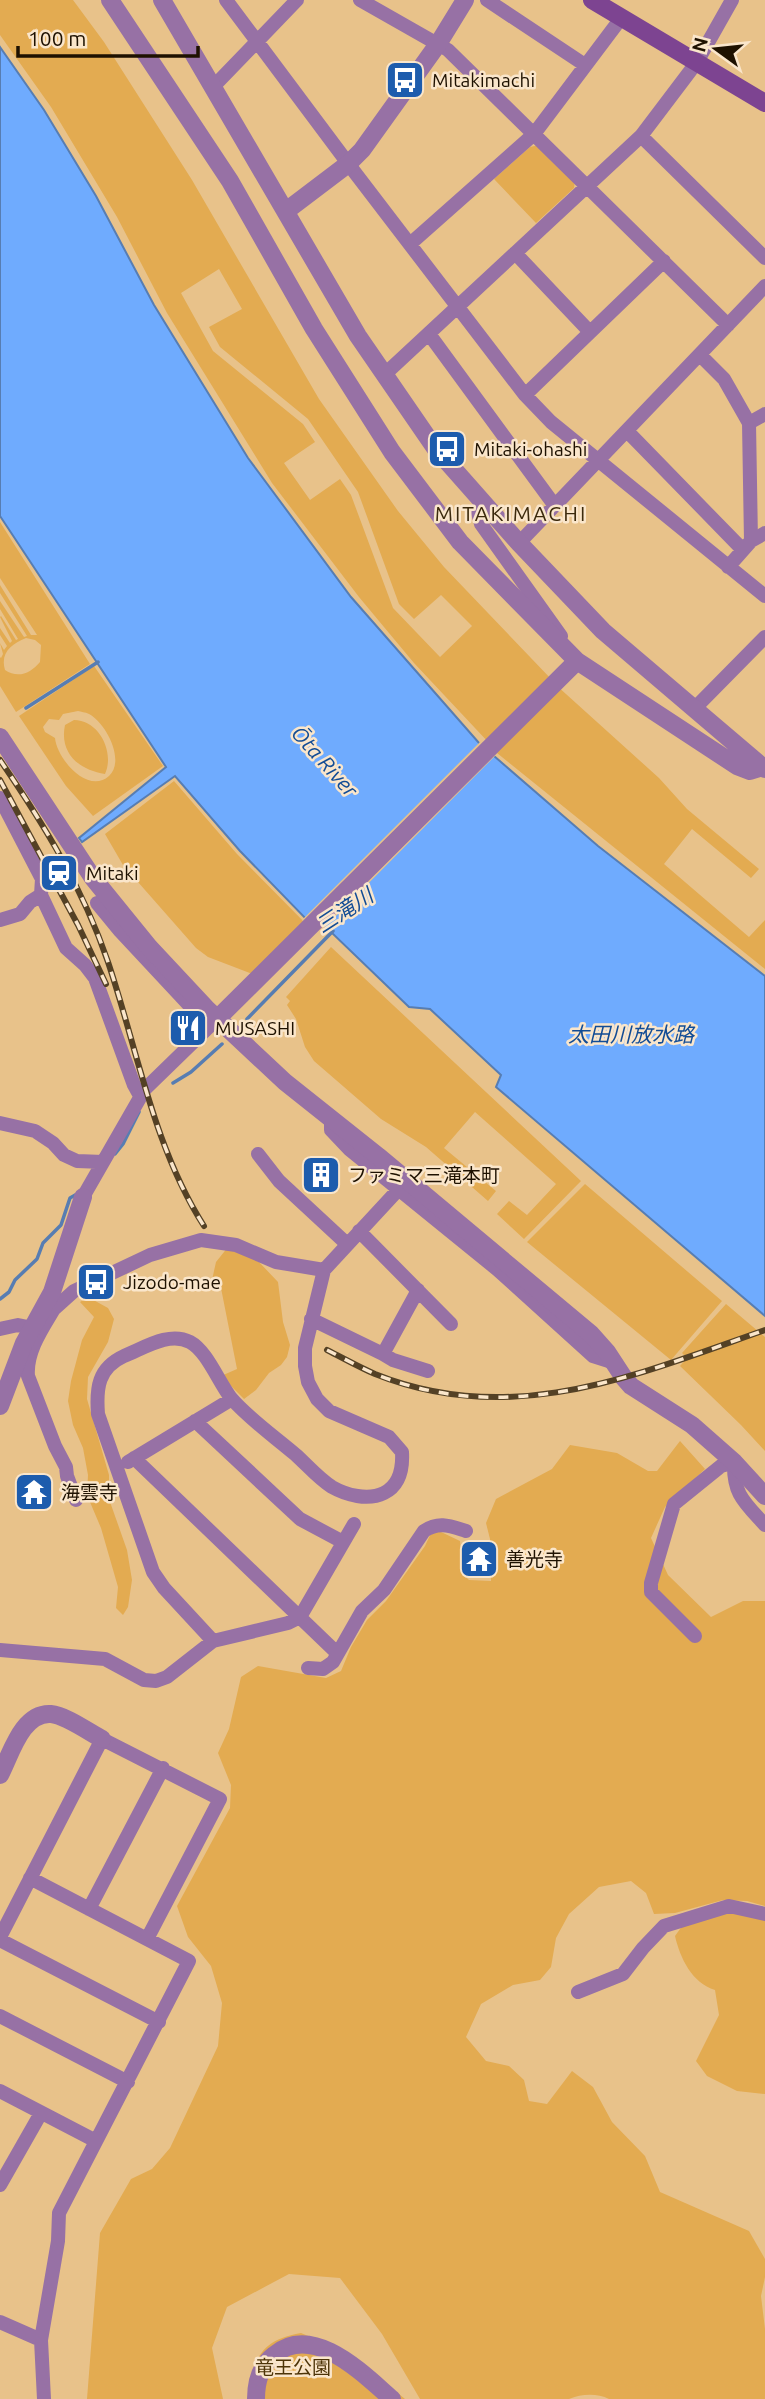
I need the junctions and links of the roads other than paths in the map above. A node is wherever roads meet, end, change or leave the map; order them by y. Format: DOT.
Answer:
graph roads {
  1 [pos="110,0"];
  2 [pos="162,0"];
  3 [pos="226,0"];
  4 [pos="297,0"];
  5 [pos="360,0"];
  6 [pos="465,0"];
  7 [pos="487,0"];
  8 [pos="592,0"];
  9 [pos="732,0"];
  10 [pos="622,17"];
  11 [pos="258,43"];
  12 [pos="438,44"];
  13 [pos="697,62"];
  14 [pos="585,65"];
  15 [pos="214,86"];
  16 [pos="765,103"];
  17 [pos="534,134"];
  18 [pos="641,136"];
  19 [pos="348,164"];
  20 [pos="588,187"];
  21 [pos="286,211"];
  22 [pos="410,244"];
  23 [pos="515,253"];
  24 [pos="765,258"];
  25 [pos="664,261"];
  26 [pos="765,286"];
  27 [pos="457,308"];
  28 [pos="728,325"];
  29 [pos="589,331"];
  30 [pos="429,334"];
  31 [pos="700,355"];
  32 [pos="384,375"];
  33 [pos="525,395"];
  34 [pos="765,414"];
  35 [pos="749,423"];
  36 [pos="627,431"];
  37 [pos="598,461"];
  38 [pos="485,505"];
  39 [pos="555,506"];
  40 [pos="765,533"];
  41 [pos="519,543"];
  42 [pos="747,545"];
  43 [pos="729,567"];
  44 [pos="765,596"];
  45 [pos="765,637"];
  46 [pos="573,665"];
  47 [pos="695,708"];
  48 [pos="0,737"];
  49 [pos="764,767"];
  50 [pos="0,798"];
  51 [pos="41,895"];
  52 [pos="97,903"];
  53 [pos="0,920"];
  54 [pos="221,1014"];
  55 [pos="140,1096"];
  56 [pos="331,1120"];
  57 [pos="0,1123"];
  58 [pos="258,1154"];
  59 [pos="103,1162"];
  60 [pos="398,1190"];
  61 [pos="83,1197"];
  62 [pos="359,1231"];
  63 [pos="460,1232"];
  64 [pos="347,1244"];
  65 [pos="324,1270"];
  66 [pos="418,1290"];
  67 [pos="49,1307"];
  68 [pos="311,1319"];
  69 [pos="451,1324"];
  70 [pos="33,1328"];
  71 [pos="0,1329"];
  72 [pos="383,1354"];
  73 [pos="428,1371"];
  74 [pos="232,1399"];
  75 [pos="0,1406"];
  76 [pos="195,1421"];
  77 [pos="134,1458"];
  78 [pos="734,1462"];
  79 [pos="117,1468"];
  80 [pos="765,1496"];
  81 [pos="76,1500"];
  82 [pos="354,1524"];
  83 [pos="765,1525"];
  84 [pos="466,1531"];
  85 [pos="343,1542"];
  86 [pos="300,1617"];
  87 [pos="695,1636"];
  88 [pos="213,1641"];
  89 [pos="0,1650"];
  90 [pos="337,1653"];
  91 [pos="308,1668"];
  92 [pos="102,1739"];
  93 [pos="163,1768"];
  94 [pos="0,1775"];
  95 [pos="30,1878"];
  96 [pos="89,1909"];
  97 [pos="765,1914"];
  98 [pos="0,1939"];
  99 [pos="147,1939"];
  100 [pos="578,1992"];
  101 [pos="0,2016"];
  102 [pos="159,2022"];
  103 [pos="128,2082"];
  104 [pos="0,2091"];
  105 [pos="41,2113"];
  106 [pos="96,2141"];
  107 [pos="0,2185"];
  108 [pos="0,2322"];
  109 [pos="41,2340"];
  110 [pos="44,2399"];
  111 [pos="256,2399"];
  112 [pos="392,2399"];
  1 -- 46 [label="street"];
  2 -- 15 [label="street"];
  3 -- 11 [label="street"];
  4 -- 11 [label="street"];
  5 -- 12 [label="street"];
  6 -- 12 [label="street"];
  7 -- 14 [label="street"];
  8 -- 10 [label="main road"];
  9 -- 13 [label="street"];
  10 -- 13 [label="main road"];
  10 -- 14 [label="street"];
  11 -- 15 [label="street"];
  11 -- 19 [label="street"];
  12 -- 17 [label="street"];
  12 -- 19 [label="street"];
  13 -- 16 [label="main road"];
  13 -- 18 [label="street"];
  14 -- 17 [label="street"];
  15 -- 21 [label="street"];
  17 -- 20 [label="street"];
  17 -- 22 [label="street"];
  18 -- 20 [label="street"];
  18 -- 24 [label="street"];
  19 -- 21 [label="street"];
  19 -- 22 [label="street"];
  20 -- 23 [label="street"];
  20 -- 25 [label="street"];
  21 -- 32 [label="street"];
  22 -- 27 [label="street"];
  23 -- 27 [label="street"];
  23 -- 29 [label="street"];
  25 -- 28 [label="street"];
  25 -- 29 [label="street"];
  26 -- 28 [label="street"];
  27 -- 30 [label="street"];
  27 -- 33 [label="street"];
  28 -- 31 [label="street"];
  29 -- 33 [label="street"];
  30 -- 32 [label="street"];
  30 -- 39 [label="street"];
  31 -- 35 [label="street"];
  31 -- 36 [label="street"];
  32 -- 38 [label="street"];
  33 -- 37 [label="street"];
  34 -- 35 [label="street"];
  35 -- 42 [label="street"];
  36 -- 37 [label="street"];
  36 -- 42 [label="street"];
  37 -- 39 [label="street"];
  37 -- 43 [label="street"];
  38 -- 41 [label="street"];
  38 -- 46 [label="street"];
  39 -- 41 [label="street"];
  40 -- 42 [label="street"];
  41 -- 47 [label="street"];
  42 -- 43 [label="street"];
  43 -- 44 [label="street"];
  45 -- 47 [label="street"];
  46 -- 49 [label="street"];
  46 -- 54 [label="street"];
  47 -- 49 [label="street"];
  48 -- 54 [label="street"];
  50 -- 51 [label="street"];
  51 -- 53 [label="street"];
  51 -- 55 [label="street"];
  52 -- 54 [label="street"];
  54 -- 55 [label="street"];
  54 -- 56 [label="street"];
  55 -- 59 [label="street"];
  56 -- 60 [label="street"];
  56 -- 63 [label="street"];
  57 -- 59 [label="street"];
  58 -- 64 [label="street"];
  59 -- 61 [label="street"];
  60 -- 62 [label="street"];
  60 -- 63 [label="street"];
  61 -- 67 [label="street"];
  62 -- 64 [label="street"];
  62 -- 66 [label="street"];
  63 -- 78 [label="street"];
  64 -- 65 [label="street"];
  65 -- 67 [label="street"];
  65 -- 68 [label="street"];
  66 -- 69 [label="street"];
  66 -- 72 [label="street"];
  67 -- 70 [label="street"];
  67 -- 81 [label="street"];
  68 -- 72 [label="street"];
  68 -- 74 [label="street"];
  70 -- 71 [label="street"];
  70 -- 75 [label="street"];
  72 -- 73 [label="street"];
  74 -- 76 [label="street"];
  74 -- 79 [label="street"];
  76 -- 77 [label="street"];
  76 -- 85 [label="street"];
  77 -- 79 [label="street"];
  77 -- 86 [label="street"];
  78 -- 80 [label="street"];
  78 -- 83 [label="street"];
  78 -- 87 [label="street"];
  79 -- 88 [label="street"];
  82 -- 85 [label="street"];
  84 -- 90 [label="street"];
  85 -- 86 [label="street"];
  86 -- 88 [label="street"];
  86 -- 90 [label="street"];
  88 -- 89 [label="street"];
  90 -- 91 [label="street"];
  92 -- 93 [label="street"];
  92 -- 94 [label="street"];
  92 -- 95 [label="street"];
  93 -- 96 [label="street"];
  93 -- 99 [label="street"];
  95 -- 96 [label="street"];
  95 -- 98 [label="street"];
  96 -- 99 [label="street"];
  97 -- 100 [label="street"];
  98 -- 102 [label="street"];
  99 -- 102 [label="street"];
  101 -- 103 [label="street"];
  102 -- 103 [label="street"];
  103 -- 106 [label="street"];
  104 -- 105 [label="street"];
  105 -- 106 [label="street"];
  105 -- 107 [label="street"];
  106 -- 109 [label="street"];
  108 -- 109 [label="street"];
  109 -- 110 [label="street"];
  111 -- 112 [label="street"];
}
